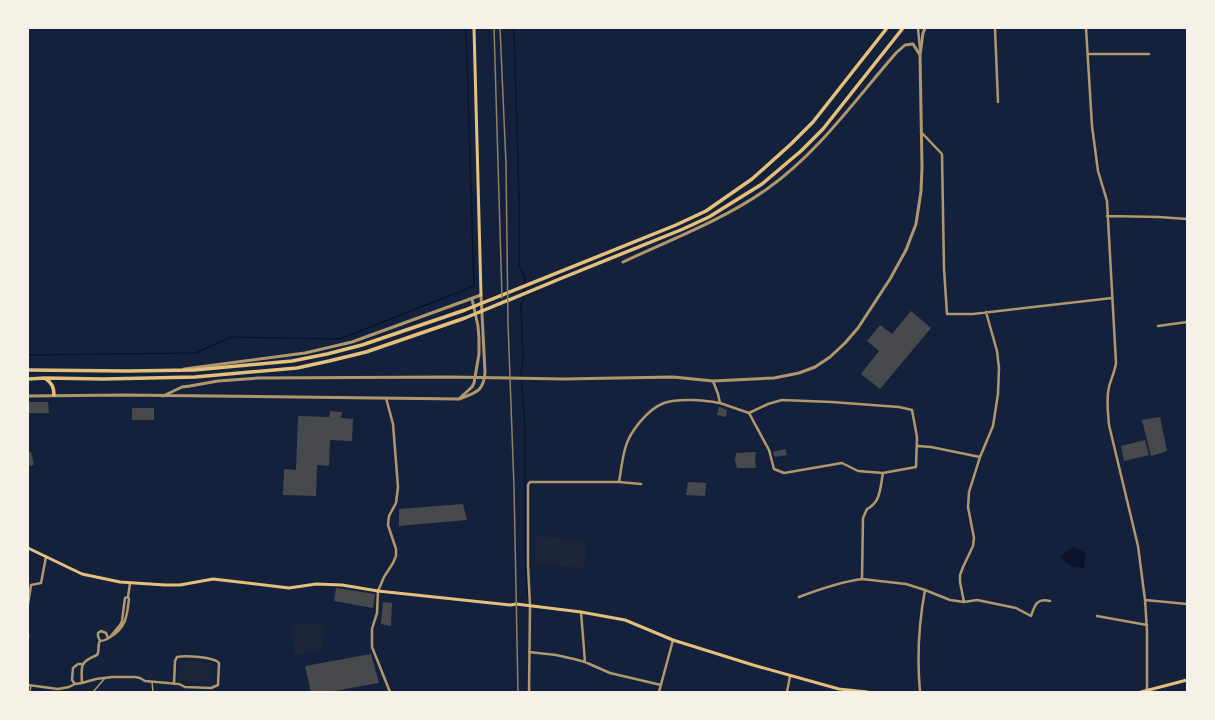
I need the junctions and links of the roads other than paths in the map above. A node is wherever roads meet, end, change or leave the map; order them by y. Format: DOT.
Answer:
graph roads {
  1 [pos="474,28"];
  2 [pos="887,28"];
  3 [pos="902,28"];
  4 [pos="918,28"];
  5 [pos="925,28"];
  6 [pos="995,28"];
  7 [pos="1086,28"];
  8 [pos="1088,54"];
  9 [pos="1149,54"];
  10 [pos="920,55"];
  11 [pos="998,102"];
  12 [pos="922,132"];
  13 [pos="1107,216"];
  14 [pos="1187,219"];
  15 [pos="623,262"];
  16 [pos="481,295"];
  17 [pos="1112,298"];
  18 [pos="472,299"];
  19 [pos="986,312"];
  20 [pos="1187,322"];
  21 [pos="1158,326"];
  22 [pos="479,354"];
  23 [pos="484,354"];
  24 [pos="28,370"];
  25 [pos="174,370"];
  26 [pos="45,378"];
  27 [pos="28,379"];
  28 [pos="712,381"];
  29 [pos="54,395"];
  30 [pos="28,396"];
  31 [pos="163,396"];
  32 [pos="386,398"];
  33 [pos="459,399"];
  34 [pos="720,403"];
  35 [pos="749,412"];
  36 [pos="918,446"];
  37 [pos="980,457"];
  38 [pos="883,473"];
  39 [pos="620,482"];
  40 [pos="641,484"];
  41 [pos="28,548"];
  42 [pos="46,557"];
  43 [pos="862,579"];
  44 [pos="130,583"];
  45 [pos="925,590"];
  46 [pos="378,591"];
  47 [pos="799,598"];
  48 [pos="1145,600"];
  49 [pos="1050,601"];
  50 [pos="964,602"];
  51 [pos="28,604"];
  52 [pos="1187,604"];
  53 [pos="530,606"];
  54 [pos="581,612"];
  55 [pos="1097,616"];
  56 [pos="1147,625"];
  57 [pos="28,634"];
  58 [pos="28,638"];
  59 [pos="109,638"];
  60 [pos="674,640"];
  61 [pos="100,641"];
  62 [pos="529,652"];
  63 [pos="585,662"];
  64 [pos="82,664"];
  65 [pos="790,676"];
  66 [pos="105,678"];
  67 [pos="1187,680"];
  68 [pos="152,682"];
  69 [pos="82,683"];
  70 [pos="75,684"];
  71 [pos="174,684"];
  72 [pos="30,685"];
  73 [pos="661,685"];
  74 [pos="50,691"];
  75 [pos="1147,691"];
  76 [pos="30,692"];
  77 [pos="93,692"];
  78 [pos="153,692"];
  79 [pos="390,692"];
  80 [pos="529,692"];
  81 [pos="659,692"];
  82 [pos="787,692"];
  83 [pos="867,692"];
  84 [pos="920,692"];
  85 [pos="1142,692"];
  1 -- 16 [label="main road"];
  2 -- 25 [label="main road"];
  3 -- 26 [label="main road"];
  4 -- 10 [label="street"];
  5 -- 10 [label="street"];
  6 -- 11 [label="street"];
  7 -- 8 [label="street"];
  8 -- 9 [label="street"];
  8 -- 13 [label="street"];
  10 -- 12 [label="street"];
  10 -- 15 [label="street"];
  12 -- 19 [label="street"];
  12 -- 28 [label="street"];
  13 -- 14 [label="street"];
  13 -- 17 [label="street"];
  16 -- 18 [label="street"];
  16 -- 23 [label="street"];
  17 -- 19 [label="street"];
  17 -- 48 [label="street"];
  18 -- 22 [label="street"];
  18 -- 25 [label="street"];
  19 -- 37 [label="street"];
  20 -- 21 [label="street"];
  22 -- 23 [label="street"];
  22 -- 33 [label="street"];
  23 -- 33 [label="street"];
  24 -- 25 [label="main road"];
  26 -- 27 [label="main road"];
  26 -- 29 [label="main road"];
  28 -- 31 [label="street"];
  28 -- 34 [label="street"];
  29 -- 30 [label="street"];
  29 -- 31 [label="street"];
  31 -- 32 [label="street"];
  32 -- 33 [label="street"];
  32 -- 46 [label="street"];
  34 -- 35 [label="street"];
  34 -- 39 [label="street"];
  35 -- 36 [label="street"];
  35 -- 38 [label="street"];
  36 -- 37 [label="street"];
  36 -- 38 [label="street"];
  37 -- 50 [label="street"];
  38 -- 43 [label="street"];
  39 -- 40 [label="street"];
  39 -- 53 [label="street"];
  41 -- 42 [label="main road"];
  42 -- 44 [label="main road"];
  42 -- 51 [label="street"];
  43 -- 45 [label="street"];
  43 -- 47 [label="street"];
  44 -- 46 [label="main road"];
  44 -- 59 [label="street"];
  45 -- 50 [label="street"];
  45 -- 84 [label="street"];
  46 -- 53 [label="main road"];
  46 -- 79 [label="street"];
  48 -- 52 [label="street"];
  48 -- 56 [label="street"];
  49 -- 50 [label="street"];
  53 -- 54 [label="main road"];
  53 -- 62 [label="street"];
  54 -- 60 [label="main road"];
  54 -- 63 [label="street"];
  55 -- 56 [label="street"];
  56 -- 75 [label="street"];
  57 -- 58 [label="street"];
  59 -- 61 [label="street"];
  59 -- 61 [label="street"];
  60 -- 65 [label="main road"];
  60 -- 73 [label="street"];
  61 -- 64 [label="street"];
  62 -- 63 [label="street"];
  62 -- 80 [label="street"];
  63 -- 73 [label="street"];
  64 -- 69 [label="street"];
  64 -- 70 [label="street"];
  65 -- 82 [label="street"];
  65 -- 83 [label="main road"];
  66 -- 68 [label="street"];
  66 -- 69 [label="street"];
  66 -- 77 [label="street"];
  67 -- 75 [label="main road"];
  68 -- 71 [label="street"];
  68 -- 78 [label="street"];
  69 -- 70 [label="street"];
  70 -- 74 [label="street"];
  71 -- 71 [label="street"];
  72 -- 74 [label="street"];
  72 -- 76 [label="street"];
  73 -- 81 [label="street"];
  75 -- 85 [label="main road"];
}
